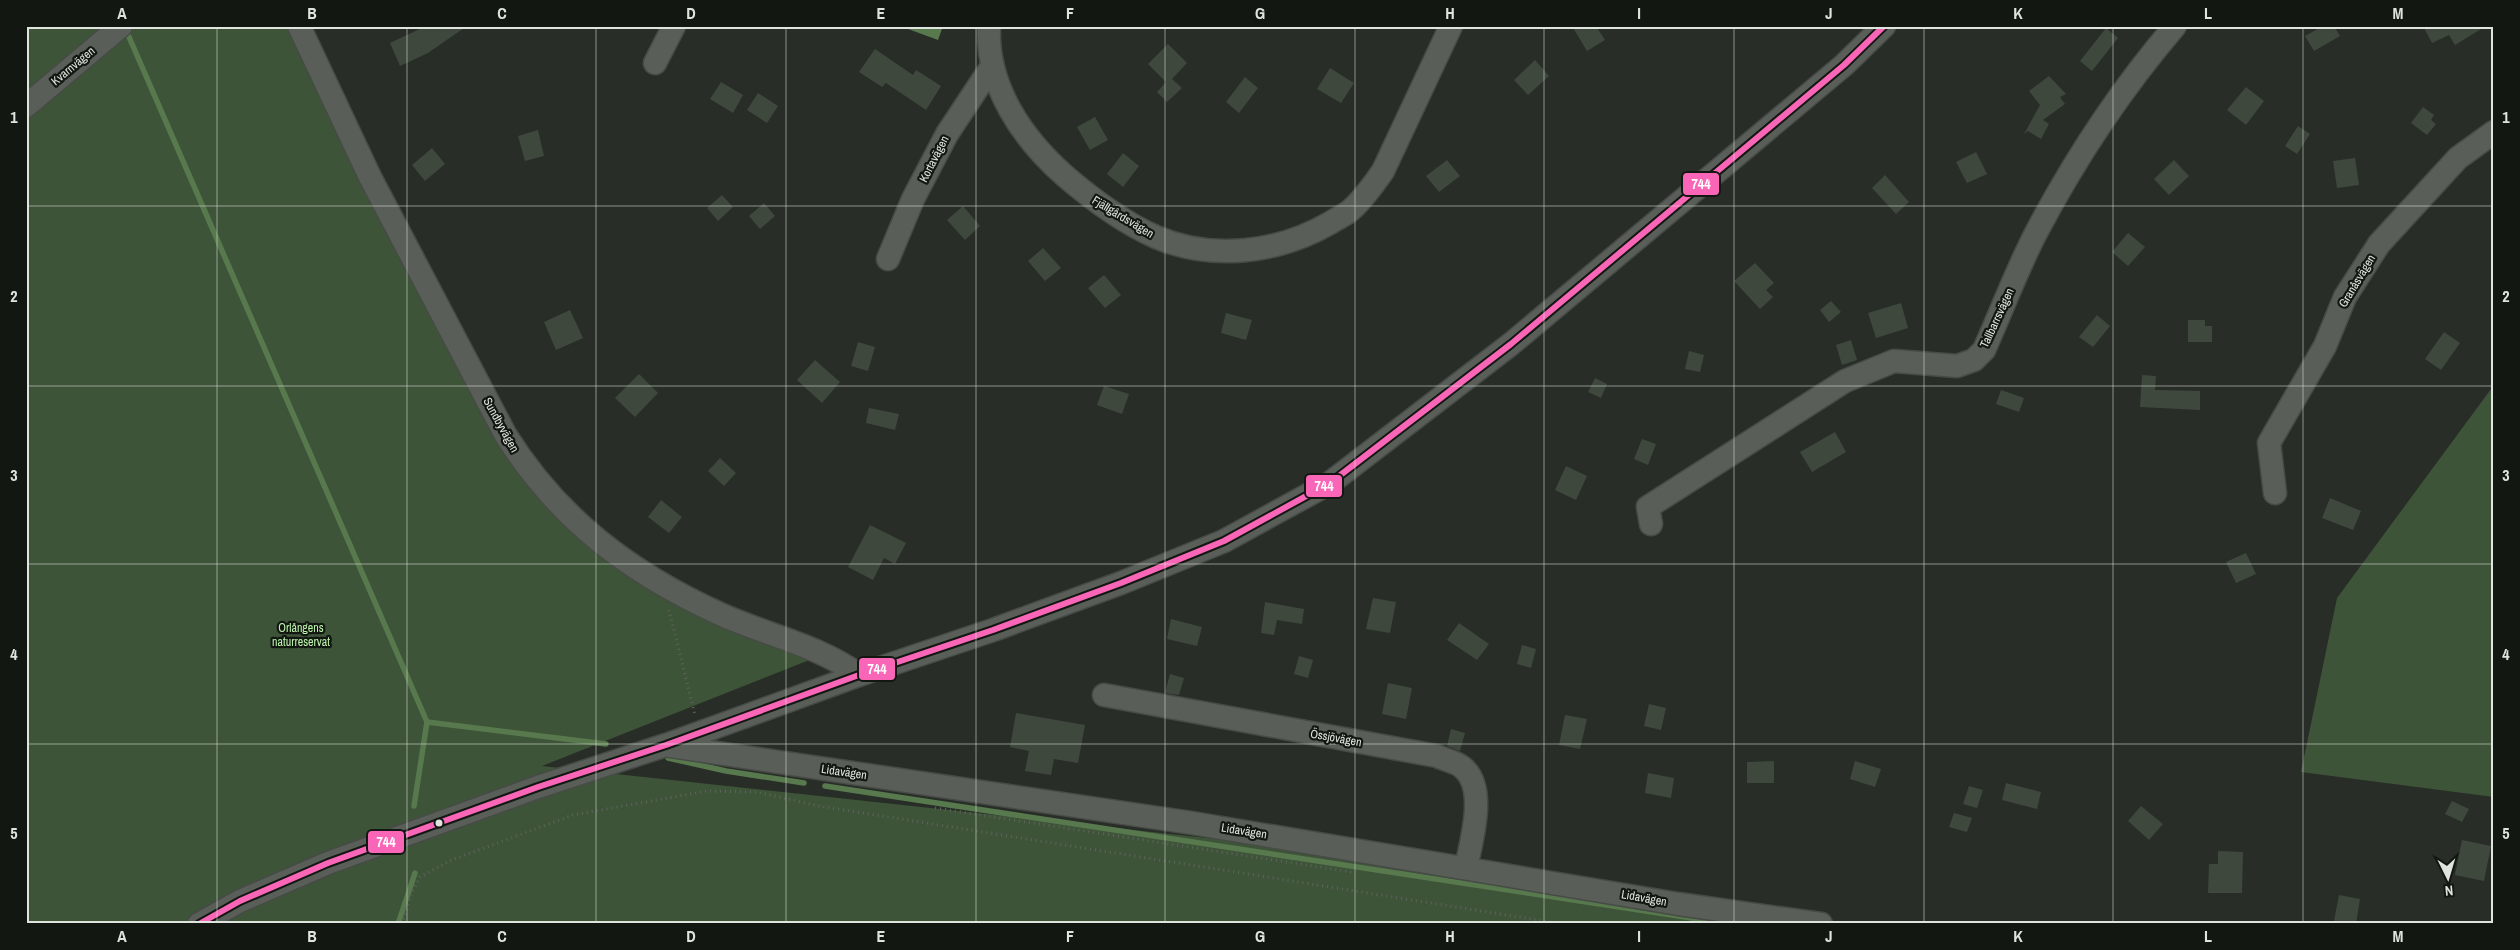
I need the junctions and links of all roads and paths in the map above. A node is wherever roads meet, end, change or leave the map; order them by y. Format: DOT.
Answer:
graph roads {
  1 [pos="121,26"];
  2 [pos="299,26"];
  3 [pos="674,26"];
  4 [pos="989,26"];
  5 [pos="1451,26"];
  6 [pos="1884,26"];
  7 [pos="2175,26"];
  8 [pos="655,63"];
  9 [pos="992,66"];
  10 [pos="26,106"];
  11 [pos="2494,132"];
  12 [pos="888,259"];
  13 [pos="2275,493"];
  14 [pos="1651,524"];
  15 [pos="662,584"];
  16 [pos="859,674"];
  17 [pos="1104,696"];
  18 [pos="696,718"];
  19 [pos="666,746"];
  20 [pos="934,807"];
  21 [pos="1466,868"];
  22 [pos="1355,873"];
  23 [pos="199,924"];
  24 [pos="402,924"];
  25 [pos="1563,924"];
  26 [pos="1821,924"];
  1 -- 10 [label="street, Kvarnvägen"];
  2 -- 15 [label="street, Sundbyvägen"];
  3 -- 8 [label="street"];
  4 -- 9 [label="street, Fjällgårdsvägen"];
  5 -- 9 [label="street, Fjällgårdsvägen"];
  6 -- 16 [label="street"];
  7 -- 14 [label="street, Tallbarrsvägen"];
  9 -- 12 [label="street, Kortavägen"];
  11 -- 13 [label="street, Granåsvägen"];
  15 -- 16 [label="street, Sundbyvägen"];
  15 -- 18 [label="path"];
  16 -- 19 [label="street"];
  17 -- 21 [label="street, Össjövägen"];
  19 -- 21 [label="street, Lidavägen"];
  19 -- 23 [label="street"];
  20 -- 22 [label="path"];
  21 -- 26 [label="street, Lidavägen"];
  24 -- 25 [label="path"];
}
